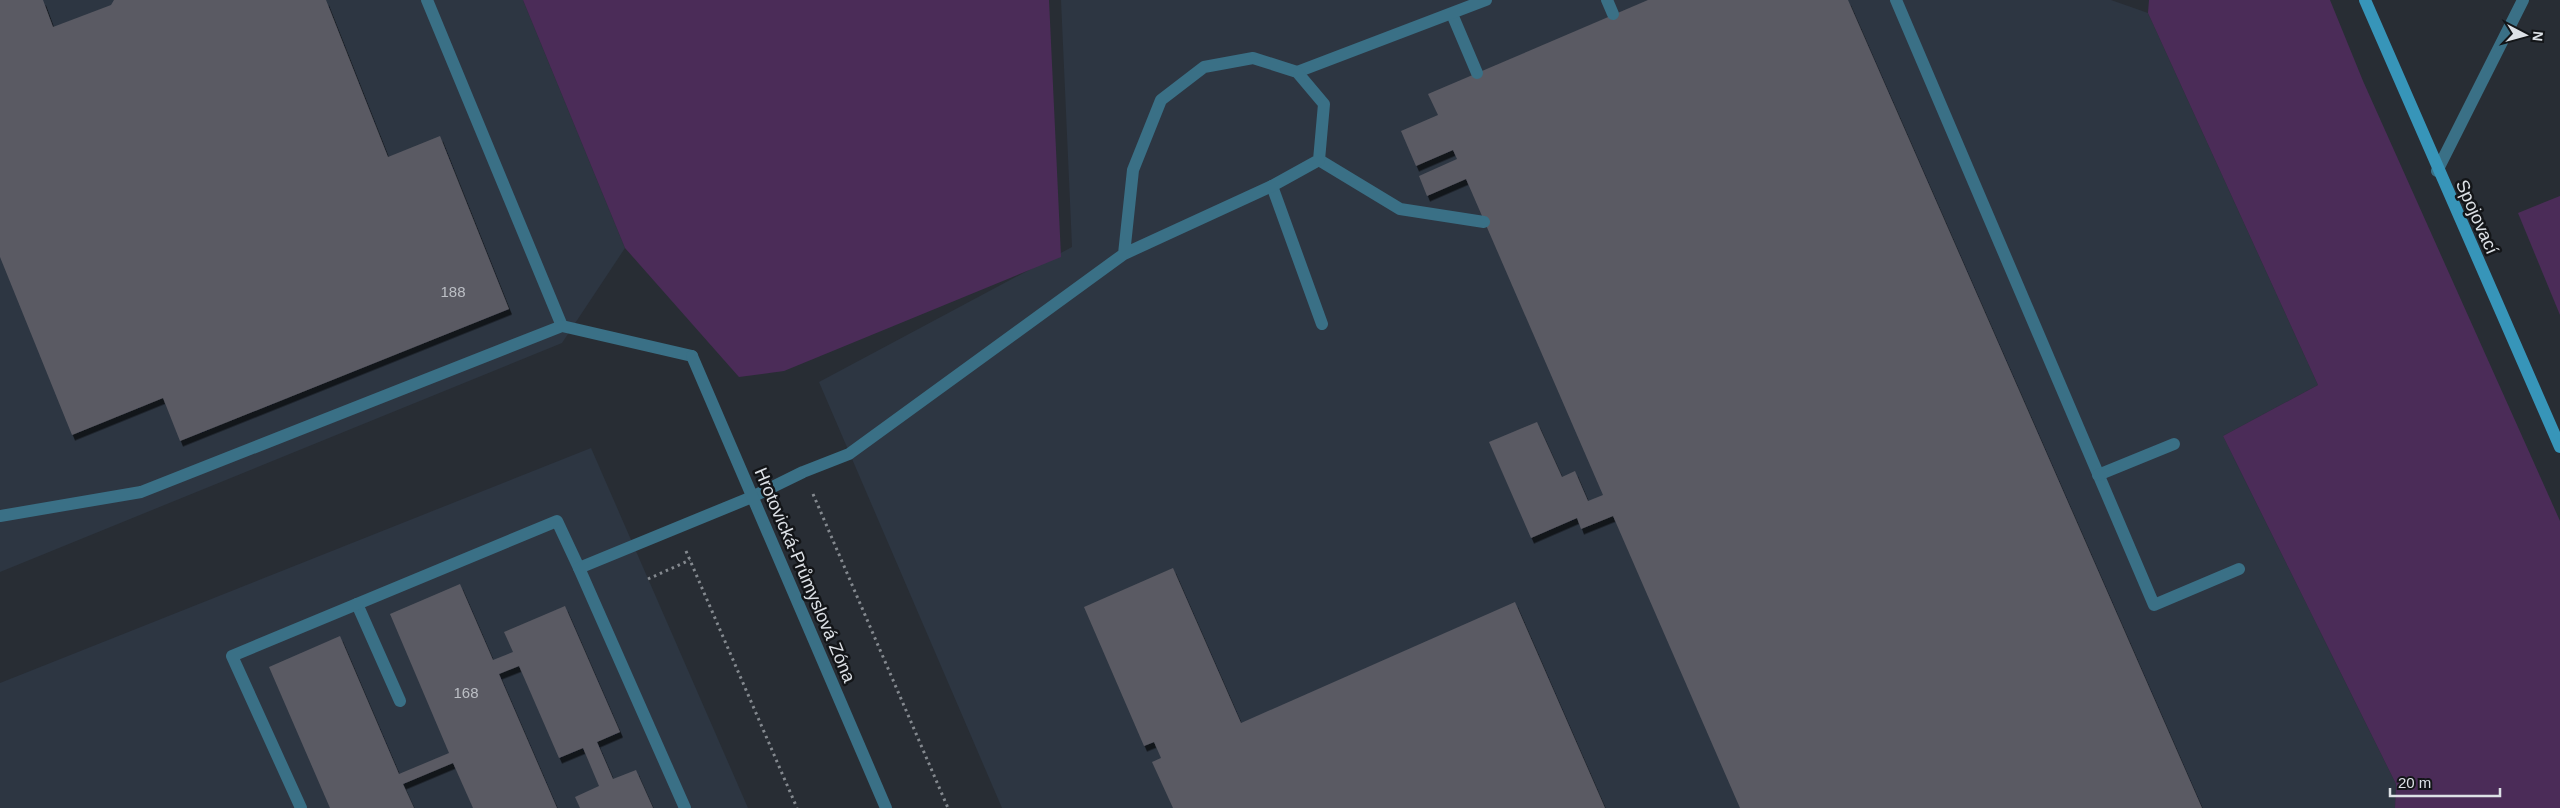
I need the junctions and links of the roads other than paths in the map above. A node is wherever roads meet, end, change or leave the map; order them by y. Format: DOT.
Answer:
graph roads {
  1 [pos="427,0"];
  2 [pos="1486,0"];
  3 [pos="1607,0"];
  4 [pos="1896,0"];
  5 [pos="2365,0"];
  6 [pos="2524,0"];
  7 [pos="1452,14"];
  8 [pos="1613,14"];
  9 [pos="1297,72"];
  10 [pos="1477,73"];
  11 [pos="1319,160"];
  12 [pos="2437,171"];
  13 [pos="1272,186"];
  14 [pos="1484,222"];
  15 [pos="1124,254"];
  16 [pos="1322,324"];
  17 [pos="562,326"];
  18 [pos="2174,444"];
  19 [pos="2560,448"];
  20 [pos="2098,475"];
  21 [pos="752,497"];
  22 [pos="0,516"];
  23 [pos="579,568"];
  24 [pos="2239,569"];
  25 [pos="357,604"];
  26 [pos="400,701"];
  27 [pos="301,808"];
  28 [pos="685,808"];
  29 [pos="886,808"];
  1 -- 17 [label="street"];
  2 -- 7 [label="street"];
  3 -- 8 [label="street"];
  4 -- 20 [label="street"];
  5 -- 12 [label="main road, Spojovací"];
  6 -- 12 [label="street"];
  7 -- 9 [label="street"];
  7 -- 10 [label="street"];
  9 -- 11 [label="street"];
  9 -- 15 [label="street"];
  11 -- 13 [label="street"];
  11 -- 14 [label="street"];
  12 -- 19 [label="main road, Spojovací"];
  13 -- 15 [label="street"];
  13 -- 16 [label="street"];
  15 -- 21 [label="street"];
  17 -- 21 [label="street, Hrotovická-Průmyslová Zóna"];
  17 -- 22 [label="street"];
  18 -- 20 [label="street"];
  20 -- 24 [label="street"];
  21 -- 23 [label="street"];
  21 -- 29 [label="street, Hrotovická-Průmyslová Zóna"];
  23 -- 25 [label="street"];
  23 -- 28 [label="street"];
  25 -- 26 [label="street"];
  25 -- 27 [label="street"];
}
